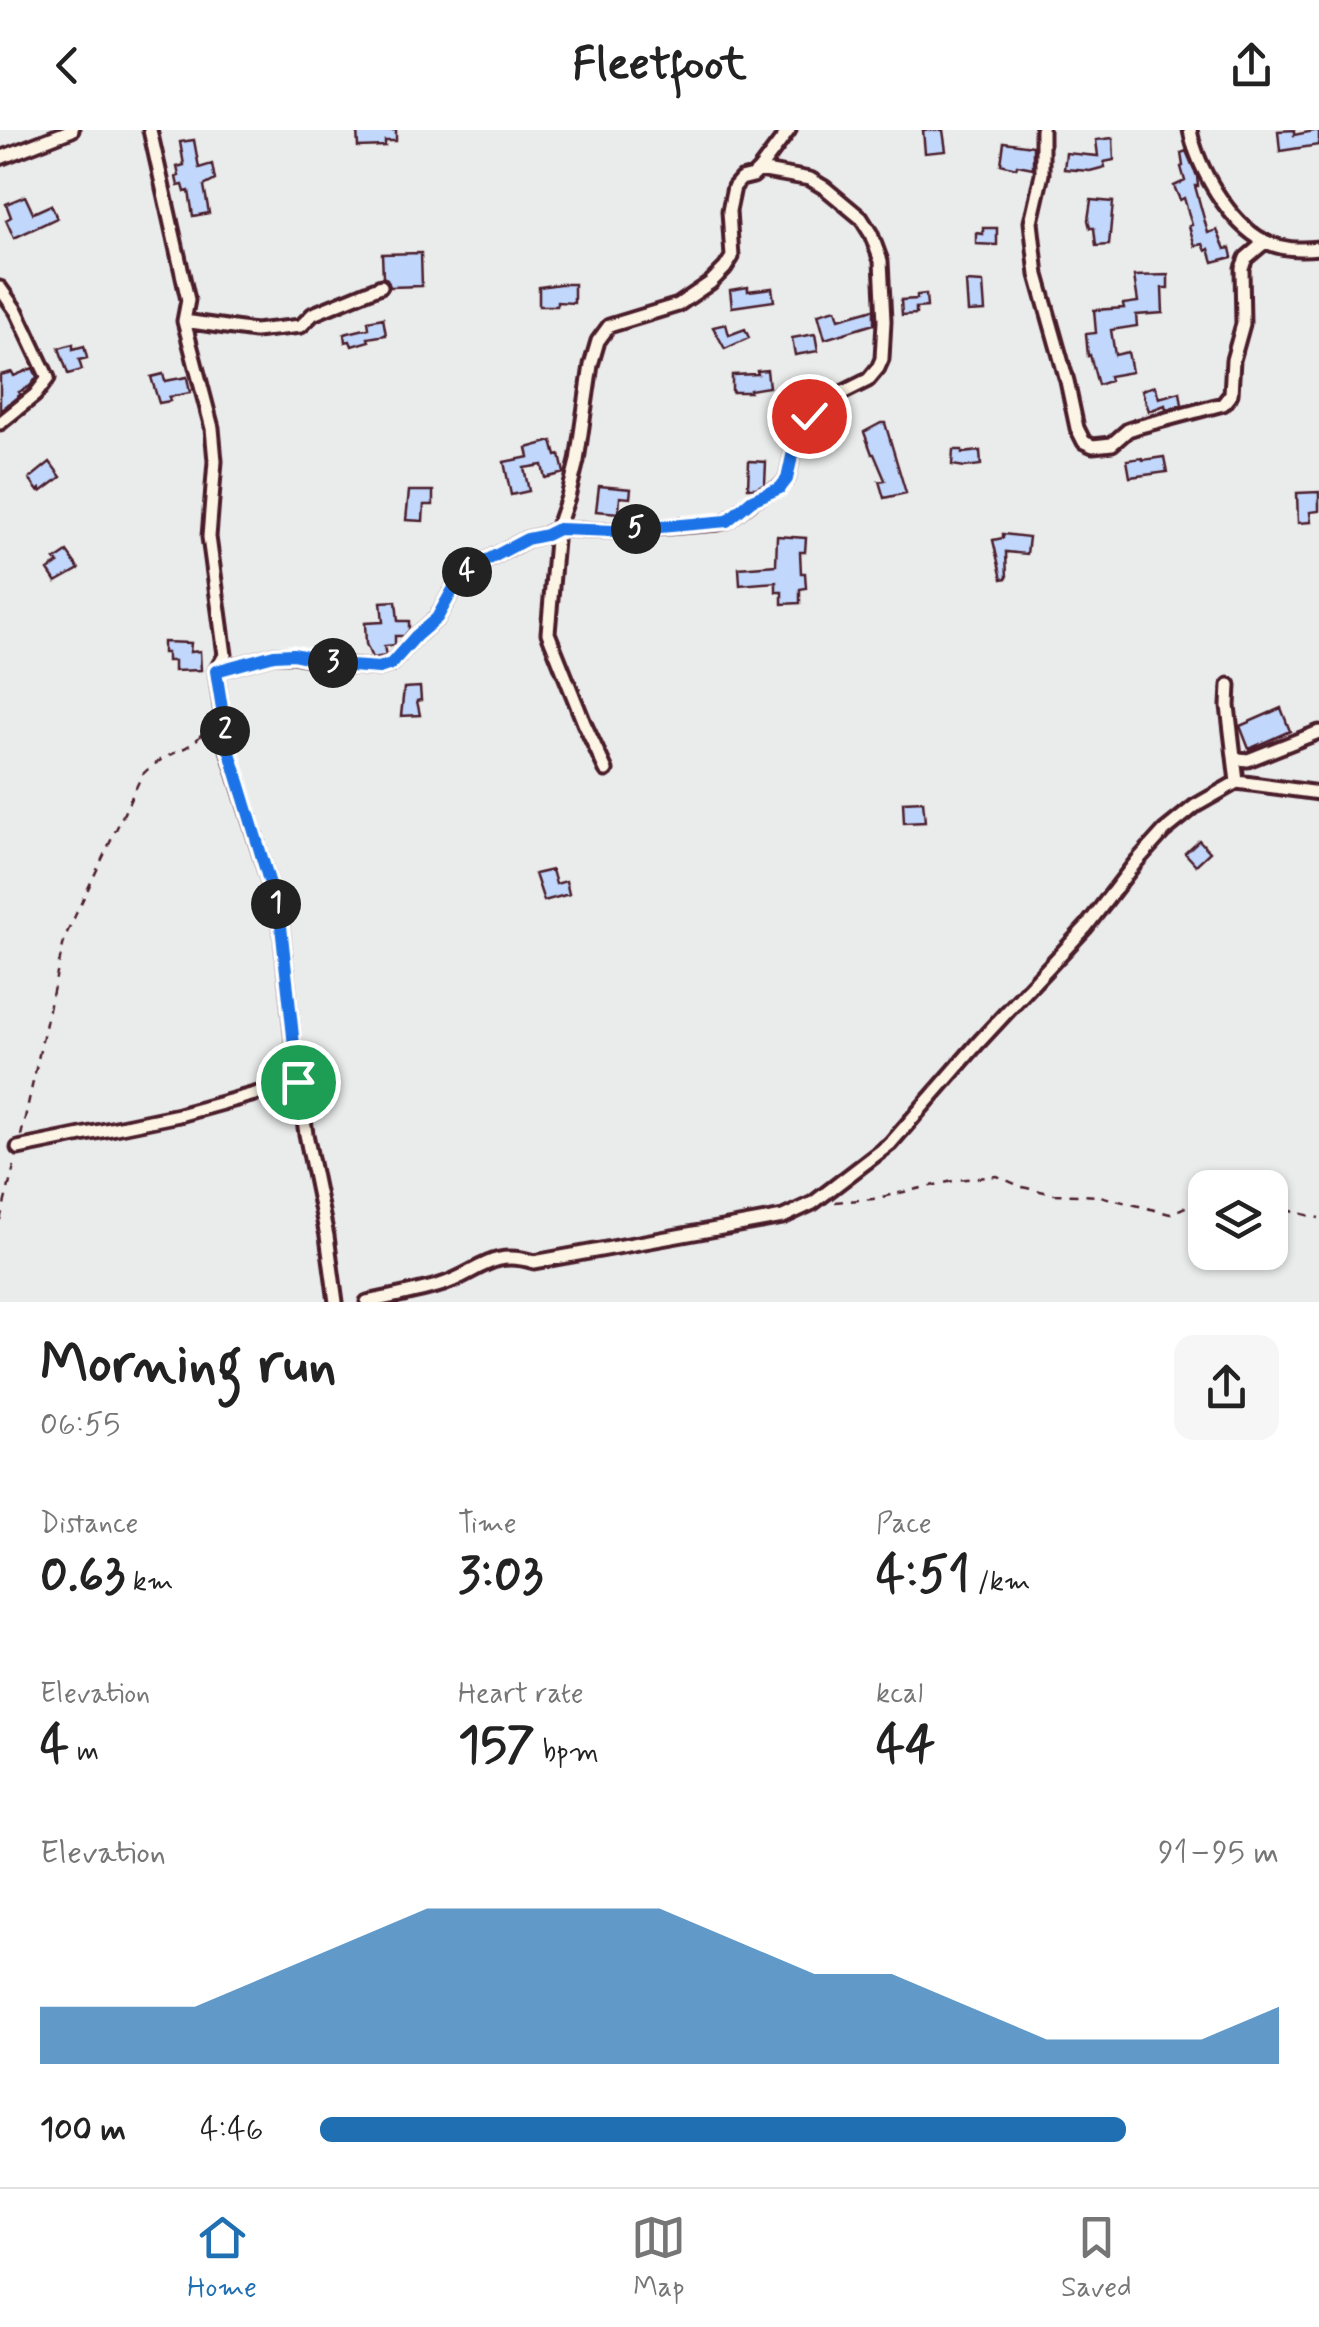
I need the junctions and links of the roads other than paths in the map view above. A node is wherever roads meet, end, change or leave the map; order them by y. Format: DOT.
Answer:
graph roads {
  1 [pos="72,130"];
  2 [pos="150,130"];
  3 [pos="789,130"];
  4 [pos="1042,130"];
  5 [pos="1190,130"];
  6 [pos="0,158"];
  7 [pos="759,170"];
  8 [pos="1265,242"];
  9 [pos="1319,248"];
  10 [pos="381,286"];
  11 [pos="0,288"];
  12 [pos="184,321"];
  13 [pos="0,422"];
  14 [pos="558,529"];
  15 [pos="216,671"];
  16 [pos="1229,685"];
  17 [pos="1319,732"];
  18 [pos="1234,756"];
  19 [pos="606,770"];
  20 [pos="1237,782"];
  21 [pos="1319,793"];
  22 [pos="298,1082"];
  23 [pos="18,1148"];
  24 [pos="336,1302"];
  25 [pos="367,1302"];
  1 -- 6 [label="street"];
  2 -- 12 [label="street"];
  3 -- 7 [label="street"];
  4 -- 8 [label="street"];
  5 -- 8 [label="street"];
  7 -- 14 [label="street"];
  7 -- 14 [label="street"];
  8 -- 9 [label="street"];
  10 -- 12 [label="street"];
  11 -- 13 [label="street"];
  12 -- 15 [label="street"];
  14 -- 15 [label="street"];
  14 -- 19 [label="street"];
  15 -- 22 [label="street"];
  16 -- 18 [label="street"];
  17 -- 18 [label="street"];
  18 -- 20 [label="street"];
  20 -- 21 [label="street"];
  20 -- 25 [label="street"];
  22 -- 23 [label="street"];
  22 -- 24 [label="street"];
}
